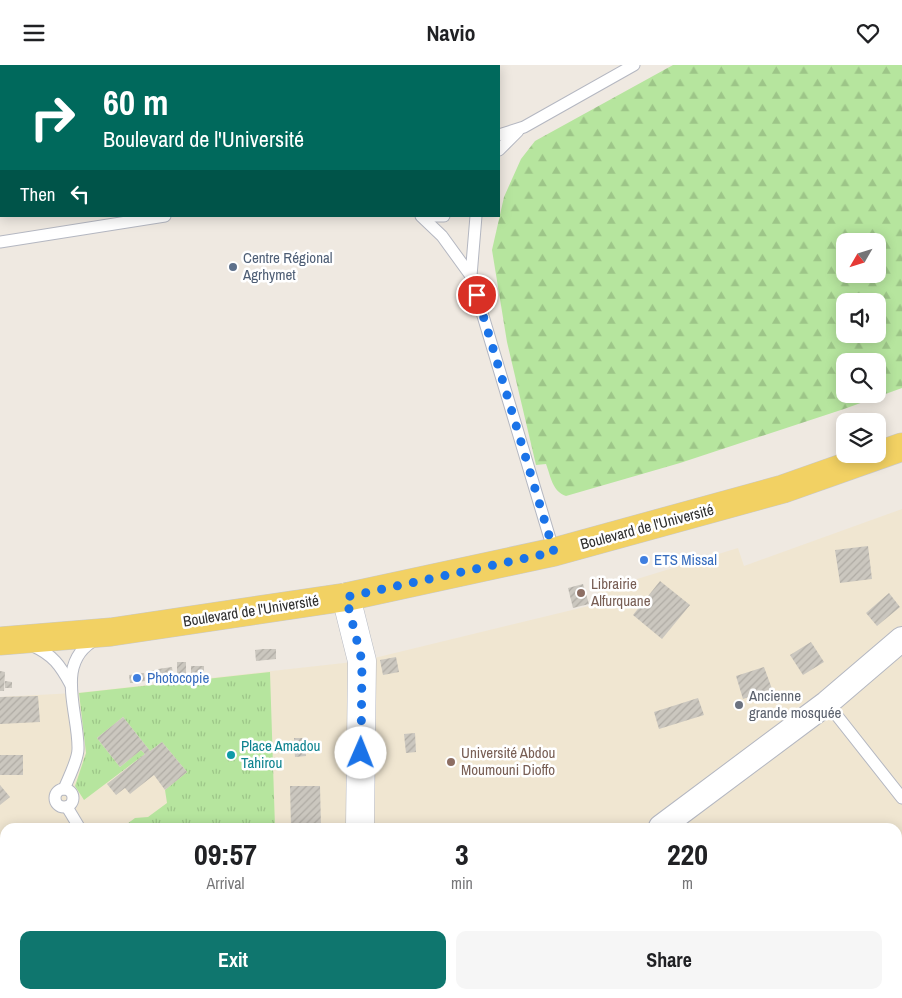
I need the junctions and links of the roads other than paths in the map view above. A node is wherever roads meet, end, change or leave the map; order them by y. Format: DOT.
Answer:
graph roads {
  1 [pos="634,65"];
  2 [pos="524,127"];
  3 [pos="500,135"];
  4 [pos="500,148"];
  5 [pos="159,217"];
  6 [pos="422,217"];
  7 [pos="476,217"];
  8 [pos="0,242"];
  9 [pos="471,276"];
  10 [pos="902,447"];
  11 [pos="554,552"];
  12 [pos="346,597"];
  13 [pos="111,632"];
  14 [pos="902,639"];
  15 [pos="11,641"];
  16 [pos="71,685"];
  17 [pos="827,703"];
  18 [pos="902,798"];
  19 [pos="77,823"];
  20 [pos="360,823"];
  21 [pos="666,823"];
  1 -- 2 [label="lane"];
  2 -- 3 [label="lane"];
  2 -- 4 [label="lane"];
  5 -- 8 [label="lane"];
  6 -- 9 [label="lane"];
  7 -- 9 [label="lane"];
  9 -- 11 [label="lane"];
  10 -- 11 [label="main road, Boulevard de l'Université"];
  11 -- 12 [label="main road, Boulevard de l'Université"];
  12 -- 13 [label="main road, Boulevard de l'Université"];
  12 -- 20 [label="street"];
  13 -- 15 [label="main road, Boulevard de l'Université"];
  13 -- 16 [label="lane"];
  14 -- 17 [label="street"];
  15 -- 16 [label="lane"];
  16 -- 19 [label="lane"];
  17 -- 18 [label="lane"];
  17 -- 21 [label="street"];
}
